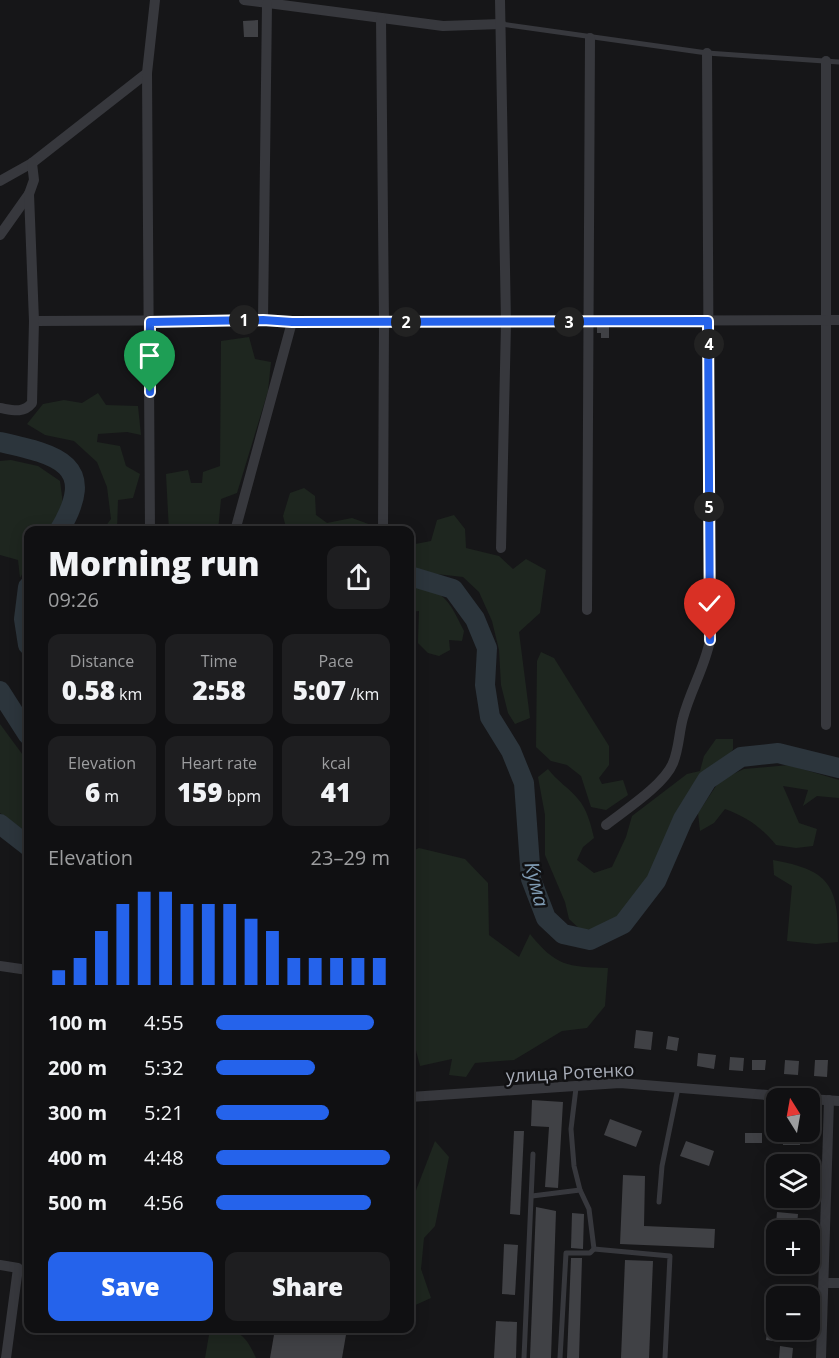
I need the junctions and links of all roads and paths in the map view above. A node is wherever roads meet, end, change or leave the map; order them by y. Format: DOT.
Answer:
graph roads {
  1 [pos="154,0"];
  2 [pos="244,0"];
  3 [pos="500,0"];
  4 [pos="267,4"];
  5 [pos="381,18"];
  6 [pos="501,24"];
  7 [pos="590,38"];
  8 [pos="707,53"];
  9 [pos="826,61"];
  10 [pos="839,62"];
  11 [pos="147,73"];
  12 [pos="32,163"];
  13 [pos="0,182"];
  14 [pos="29,194"];
  15 [pos="0,235"];
  16 [pos="263,320"];
  17 [pos="839,320"];
  18 [pos="34,321"];
  19 [pos="708,321"];
  20 [pos="827,321"];
  21 [pos="150,322"];
  22 [pos="292,322"];
  23 [pos="384,322"];
  24 [pos="589,322"];
  25 [pos="506,323"];
  26 [pos="0,408"];
  27 [pos="150,526"];
  28 [pos="236,526"];
  29 [pos="383,526"];
  30 [pos="501,548"];
  31 [pos="587,610"];
  32 [pos="826,725"];
  33 [pos="606,825"];
  34 [pos="0,966"];
  35 [pos="24,969"];
  36 [pos="576,1088"];
  37 [pos="678,1088"];
  38 [pos="766,1095"];
  39 [pos="414,1097"];
  40 [pos="834,1100"];
  41 [pos="533,1154"];
  42 [pos="580,1190"];
  43 [pos="532,1196"];
  44 [pos="660,1202"];
  45 [pos="826,1215"];
  46 [pos="839,1215"];
  47 [pos="594,1249"];
  48 [pos="0,1265"];
  49 [pos="824,1283"];
  50 [pos="839,1283"];
  51 [pos="6,1358"];
  52 [pos="524,1358"];
  53 [pos="560,1358"];
  54 [pos="665,1358"];
  55 [pos="821,1358"];
  1 -- 11 [label="street"];
  2 -- 4 [label="street"];
  3 -- 6 [label="street"];
  4 -- 5 [label="street"];
  4 -- 16 [label="street"];
  5 -- 6 [label="street"];
  5 -- 23 [label="street"];
  6 -- 7 [label="lane"];
  6 -- 25 [label="street"];
  7 -- 8 [label="lane"];
  7 -- 24 [label="street"];
  8 -- 9 [label="lane"];
  8 -- 19 [label="street"];
  9 -- 10 [label="lane"];
  9 -- 20 [label="street"];
  11 -- 12 [label="street"];
  11 -- 21 [label="street"];
  12 -- 13 [label="street"];
  12 -- 14 [label="street"];
  14 -- 15 [label="street"];
  14 -- 18 [label="street"];
  16 -- 21 [label="street"];
  16 -- 22 [label="street"];
  17 -- 20 [label="street"];
  18 -- 21 [label="street"];
  18 -- 26 [label="street"];
  19 -- 20 [label="street"];
  19 -- 24 [label="street"];
  19 -- 33 [label="street"];
  20 -- 32 [label="street"];
  21 -- 27 [label="street"];
  22 -- 23 [label="street"];
  22 -- 28 [label="street"];
  23 -- 25 [label="street"];
  23 -- 29 [label="street"];
  24 -- 25 [label="street"];
  24 -- 31 [label="street"];
  25 -- 30 [label="street"];
  34 -- 35 [label="street"];
  36 -- 37 [label="street, улица Ротенко"];
  36 -- 39 [label="street, улица Ротенко"];
  36 -- 42 [label="lane"];
  37 -- 38 [label="street, улица Ротенко"];
  37 -- 44 [label="lane"];
  40 -- 45 [label="street"];
  41 -- 43 [label="lane"];
  42 -- 43 [label="lane"];
  42 -- 47 [label="lane"];
  43 -- 52 [label="lane"];
  45 -- 46 [label="street"];
  45 -- 49 [label="street"];
  47 -- 53 [label="lane"];
  47 -- 54 [label="lane"];
  48 -- 51 [label="street"];
  49 -- 50 [label="street"];
  49 -- 55 [label="street"];
}
